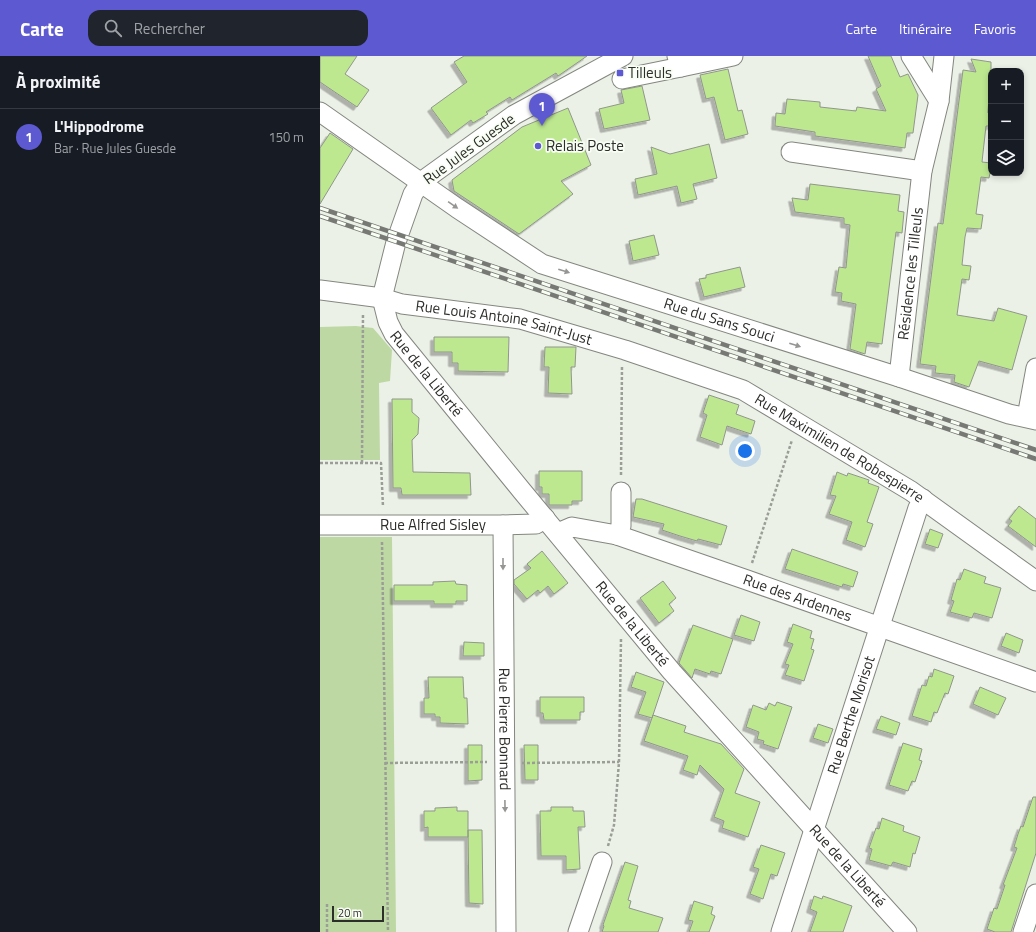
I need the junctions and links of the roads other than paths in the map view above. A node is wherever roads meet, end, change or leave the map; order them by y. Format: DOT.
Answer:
graph roads {
  1 [pos="623,56"];
  2 [pos="733,56"];
  3 [pos="911,56"];
  4 [pos="944,56"];
  5 [pos="679,62"];
  6 [pos="622,79"];
  7 [pos="939,101"];
  8 [pos="320,112"];
  9 [pos="792,152"];
  10 [pos="922,171"];
  11 [pos="421,182"];
  12 [pos="320,290"];
  13 [pos="382,298"];
  14 [pos="625,350"];
  15 [pos="1036,368"];
  16 [pos="899,377"];
  17 [pos="1031,419"];
  18 [pos="621,492"];
  19 [pos="923,499"];
  20 [pos="545,518"];
  21 [pos="320,525"];
  22 [pos="502,525"];
  23 [pos="558,533"];
  24 [pos="617,536"];
  25 [pos="1036,581"];
  26 [pos="880,627"];
  27 [pos="1036,682"];
  28 [pos="814,830"];
  29 [pos="602,862"];
  30 [pos="1036,894"];
  31 [pos="506,932"];
  32 [pos="578,932"];
  33 [pos="781,932"];
  34 [pos="907,932"];
  35 [pos="1024,932"];
  1 -- 11 [label="street, Rue Jules Guesde"];
  2 -- 5 [label="street"];
  3 -- 7 [label="street"];
  4 -- 7 [label="street, Résidence les Tilleuls"];
  5 -- 6 [label="street"];
  7 -- 10 [label="street, Résidence les Tilleuls"];
  8 -- 11 [label="street, Rue du Sans Souci"];
  9 -- 10 [label="street"];
  10 -- 16 [label="street, Résidence les Tilleuls"];
  11 -- 13 [label="street, Rue Jules Guesde"];
  11 -- 16 [label="street, Rue du Sans Souci, one-way"];
  12 -- 13 [label="street, Rue Louis Antoine Saint-Just"];
  13 -- 14 [label="street, Rue Louis Antoine Saint-Just"];
  13 -- 20 [label="street, Rue de la Liberté"];
  14 -- 19 [label="street, Rue Maximilien de Robespierre"];
  15 -- 17 [label="street"];
  16 -- 17 [label="street, Rue du Sans Souci"];
  18 -- 24 [label="street"];
  19 -- 25 [label="street, Rue Maximilien de Robespierre"];
  19 -- 26 [label="street, Rue Berthe Morisot"];
  20 -- 22 [label="street, Rue Alfred Sisley"];
  20 -- 23 [label="street, Rue de la Liberté"];
  21 -- 22 [label="street, Rue Alfred Sisley"];
  22 -- 31 [label="street, Rue Pierre Bonnard, one-way"];
  23 -- 24 [label="street, Rue des Ardennes"];
  23 -- 28 [label="street, Rue de la Liberté"];
  24 -- 26 [label="street, Rue des Ardennes"];
  26 -- 27 [label="street, Rue des Ardennes"];
  26 -- 28 [label="street, Rue Berthe Morisot"];
  28 -- 33 [label="street, Rue Berthe Morisot"];
  28 -- 34 [label="street, Rue de la Liberté"];
  29 -- 32 [label="street"];
  30 -- 35 [label="street"];
}
